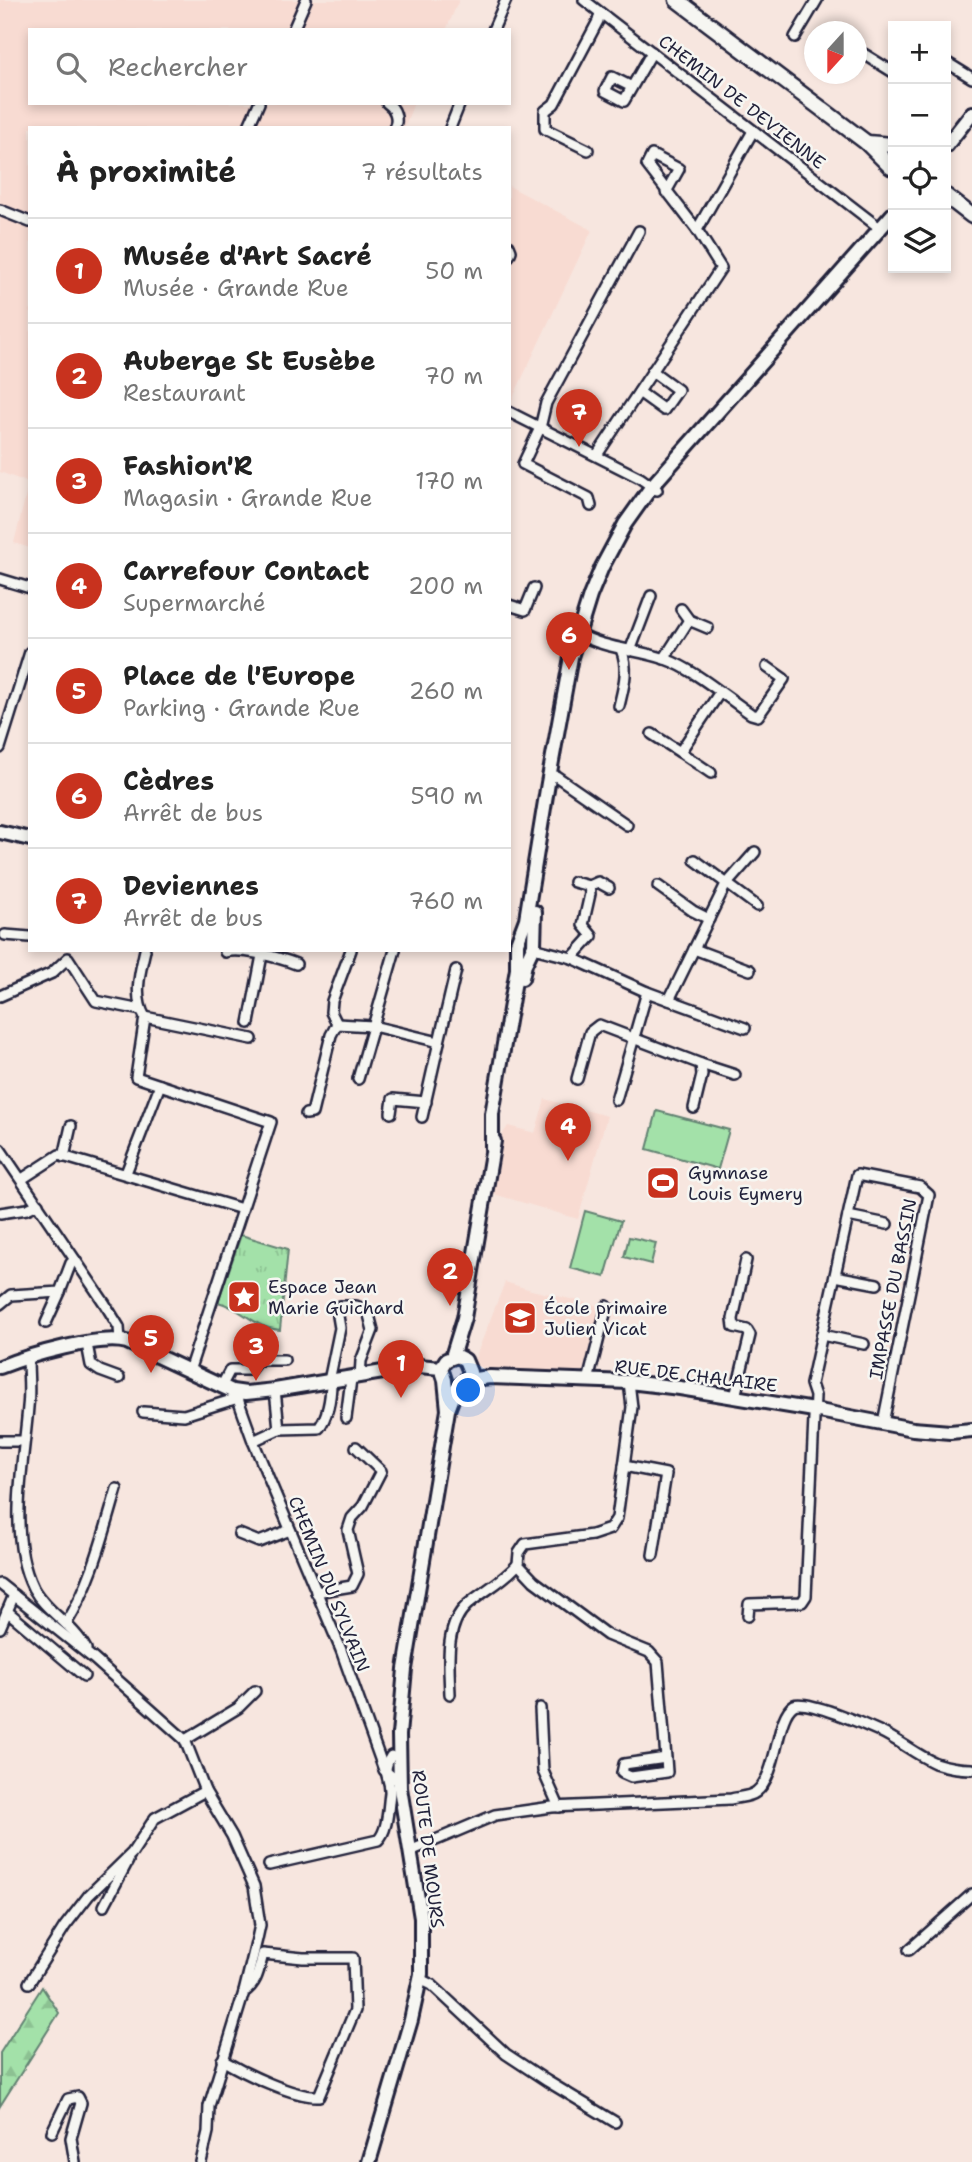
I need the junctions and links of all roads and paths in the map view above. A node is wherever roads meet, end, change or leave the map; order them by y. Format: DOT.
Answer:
graph roads {
  1 [pos="306,0"];
  2 [pos="506,0"];
  3 [pos="584,0"];
  4 [pos="677,0"];
  5 [pos="817,0"];
  6 [pos="600,13"];
  7 [pos="294,28"];
  8 [pos="494,28"];
  9 [pos="795,37"];
  10 [pos="652,52"];
  11 [pos="867,56"];
  12 [pos="951,65"];
  13 [pos="888,69"];
  14 [pos="972,78"];
  15 [pos="632,87"];
  16 [pos="258,105"];
  17 [pos="389,105"];
  18 [pos="459,105"];
  19 [pos="972,113"];
  20 [pos="249,126"];
  21 [pos="396,126"];
  22 [pos="451,126"];
  23 [pos="753,131"];
  24 [pos="951,136"];
  25 [pos="867,143"];
  26 [pos="888,145"];
  27 [pos="587,150"];
  28 [pos="888,162"];
  29 [pos="666,192"];
  30 [pos="951,199"];
  31 [pos="0,210"];
  32 [pos="972,216"];
  33 [pos="888,220"];
  34 [pos="28,221"];
  35 [pos="881,229"];
  36 [pos="697,230"];
  37 [pos="639,232"];
  38 [pos="652,371"];
  39 [pos="639,392"];
  40 [pos="511,413"];
  41 [pos="540,428"];
  42 [pos="597,456"];
  43 [pos="655,488"];
  44 [pos="592,506"];
  45 [pos="0,580"];
  46 [pos="28,587"];
  47 [pos="534,587"];
  48 [pos="651,596"];
  49 [pos="511,606"];
  50 [pos="681,608"];
  51 [pos="690,620"];
  52 [pos="708,628"];
  53 [pos="581,635"];
  54 [pos="626,650"];
  55 [pos="28,658"];
  56 [pos="664,659"];
  57 [pos="767,667"];
  58 [pos="720,692"];
  59 [pos="619,706"];
  60 [pos="2,732"];
  61 [pos="652,734"];
  62 [pos="0,748"];
  63 [pos="680,752"];
  64 [pos="711,773"];
  65 [pos="556,776"];
  66 [pos="627,825"];
  67 [pos="0,832"];
  68 [pos="28,839"];
  69 [pos="755,852"];
  70 [pos="695,860"];
  71 [pos="574,882"];
  72 [pos="728,883"];
  73 [pos="589,886"];
  74 [pos="658,886"];
  75 [pos="609,887"];
  76 [pos="757,906"];
  77 [pos="709,919"];
  78 [pos="5,934"];
  79 [pos="28,937"];
  80 [pos="523,944"];
  81 [pos="694,949"];
  82 [pos="145,952"];
  83 [pos="350,952"];
  84 [pos="394,952"];
  85 [pos="69,953"];
  86 [pos="263,953"];
  87 [pos="572,958"];
  88 [pos="296,964"];
  89 [pos="456,970"];
  90 [pos="750,970"];
  91 [pos="647,992"];
  92 [pos="0,996"];
  93 [pos="669,1000"];
  94 [pos="143,1013"];
  95 [pos="249,1023"];
  96 [pos="337,1024"];
  97 [pos="373,1026"];
  98 [pos="746,1028"];
  99 [pos="633,1037"];
  100 [pos="252,1039"];
  101 [pos="439,1042"];
  102 [pos="701,1064"];
  103 [pos="735,1075"];
  104 [pos="358,1079"];
  105 [pos="577,1079"];
  106 [pos="160,1086"];
  107 [pos="617,1100"];
  108 [pos="426,1102"];
  109 [pos="694,1108"];
  110 [pos="391,1113"];
  111 [pos="306,1114"];
  112 [pos="422,1116"];
  113 [pos="71,1126"];
  114 [pos="0,1149"];
  115 [pos="64,1157"];
  116 [pos="126,1173"];
  117 [pos="22,1179"];
  118 [pos="37,1204"];
  119 [pos="242,1209"];
  120 [pos="0,1213"];
  121 [pos="849,1216"];
  122 [pos="887,1224"];
  123 [pos="75,1260"];
  124 [pos="747,1260"];
  125 [pos="835,1276"];
  126 [pos="877,1284"];
  127 [pos="60,1292"];
  128 [pos="0,1304"];
  129 [pos="607,1307"];
  130 [pos="46,1324"];
  131 [pos="822,1335"];
  132 [pos="120,1340"];
  133 [pos="87,1344"];
  134 [pos="864,1344"];
  135 [pos="27,1358"];
  136 [pos="284,1360"];
  137 [pos="462,1361"];
  138 [pos="0,1367"];
  139 [pos="189,1371"];
  140 [pos="443,1374"];
  141 [pos="490,1377"];
  142 [pos="119,1378"];
  143 [pos="356,1378"];
  144 [pos="330,1381"];
  145 [pos="588,1381"];
  146 [pos="463,1382"];
  147 [pos="629,1382"];
  148 [pos="222,1385"];
  149 [pos="275,1390"];
  150 [pos="238,1395"];
  151 [pos="735,1397"];
  152 [pos="448,1410"];
  153 [pos="814,1410"];
  154 [pos="143,1412"];
  155 [pos="346,1418"];
  156 [pos="883,1423"];
  157 [pos="279,1429"];
  158 [pos="972,1430"];
  159 [pos="0,1441"];
  160 [pos="23,1441"];
  161 [pos="253,1441"];
  162 [pos="356,1447"];
  163 [pos="624,1466"];
  164 [pos="117,1489"];
  165 [pos="290,1530"];
  166 [pos="239,1534"];
  167 [pos="653,1555"];
  168 [pos="518,1564"];
  169 [pos="0,1584"];
  170 [pos="316,1592"];
  171 [pos="14,1595"];
  172 [pos="7,1611"];
  173 [pos="748,1616"];
  174 [pos="66,1624"];
  175 [pos="0,1628"];
  176 [pos="89,1655"];
  177 [pos="84,1676"];
  178 [pos="254,1691"];
  179 [pos="450,1694"];
  180 [pos="540,1708"];
  181 [pos="185,1740"];
  182 [pos="377,1754"];
  183 [pos="395,1754"];
  184 [pos="666,1758"];
  185 [pos="972,1769"];
  186 [pos="384,1770"];
  187 [pos="397,1787"];
  188 [pos="205,1791"];
  189 [pos="559,1807"];
  190 [pos="410,1851"];
  191 [pos="132,1853"];
  192 [pos="269,1865"];
  193 [pos="972,1894"];
  194 [pos="104,1906"];
  195 [pos="909,1950"];
  196 [pos="420,1979"];
  197 [pos="29,1983"];
  198 [pos="244,1992"];
  199 [pos="222,2060"];
  200 [pos="615,2122"];
  201 [pos="51,2132"];
  202 [pos="75,2162"];
  203 [pos="201,2162"];
  204 [pos="369,2162"];
  1 -- 7 [label="street"];
  2 -- 8 [label="street"];
  3 -- 6 [label="street, CHEMIN DE DEVIENNE"];
  4 -- 25 [label="main road"];
  5 -- 9 [label="street"];
  6 -- 10 [label="street, CHEMIN DE DEVIENNE"];
  6 -- 27 [label="street"];
  10 -- 15 [label="street"];
  10 -- 23 [label="street, CHEMIN DE DEVIENNE"];
  11 -- 13 [label="street"];
  12 -- 14 [label="street"];
  16 -- 20 [label="street"];
  17 -- 21 [label="street"];
  18 -- 22 [label="street"];
  19 -- 24 [label="main road"];
  23 -- 35 [label="street, CHEMIN DE DEVIENNE"];
  23 -- 36 [label="street"];
  25 -- 26 [label="main road"];
  25 -- 28 [label="main road"];
  29 -- 36 [label="street"];
  30 -- 32 [label="main road"];
  31 -- 34 [label="street"];
  33 -- 35 [label="main road"];
  35 -- 43 [label="main road"];
  36 -- 38 [label="street"];
  37 -- 41 [label="street"];
  38 -- 39 [label="street"];
  38 -- 39 [label="street"];
  39 -- 42 [label="street"];
  40 -- 41 [label="street"];
  41 -- 42 [label="street"];
  41 -- 44 [label="street"];
  42 -- 43 [label="street"];
  43 -- 53 [label="main road"];
  45 -- 46 [label="street"];
  47 -- 49 [label="street"];
  48 -- 54 [label="street"];
  50 -- 51 [label="street"];
  51 -- 52 [label="street"];
  51 -- 56 [label="street"];
  53 -- 54 [label="street"];
  53 -- 65 [label="main road"];
  53 -- 80 [label="main road"];
  54 -- 56 [label="street"];
  54 -- 59 [label="street"];
  55 -- 60 [label="street"];
  56 -- 58 [label="street"];
  57 -- 58 [label="street"];
  58 -- 63 [label="street"];
  60 -- 62 [label="street"];
  61 -- 63 [label="street"];
  63 -- 64 [label="street"];
  65 -- 66 [label="street"];
  65 -- 80 [label="main road"];
  67 -- 68 [label="main road"];
  69 -- 72 [label="street"];
  70 -- 72 [label="street"];
  71 -- 73 [label="street"];
  72 -- 76 [label="street"];
  72 -- 77 [label="street"];
  73 -- 75 [label="street"];
  73 -- 87 [label="street"];
  74 -- 77 [label="street"];
  77 -- 81 [label="street"];
  78 -- 79 [label="street"];
  80 -- 87 [label="street"];
  80 -- 137 [label="main road, ROUTE DE MOURS"];
  81 -- 90 [label="street"];
  81 -- 93 [label="street"];
  82 -- 94 [label="street"];
  83 -- 96 [label="street"];
  84 -- 97 [label="street"];
  85 -- 92 [label="street"];
  85 -- 94 [label="street"];
  86 -- 88 [label="street"];
  86 -- 95 [label="street"];
  87 -- 91 [label="street"];
  89 -- 101 [label="street"];
  91 -- 93 [label="street"];
  91 -- 99 [label="street"];
  93 -- 98 [label="street"];
  94 -- 100 [label="street"];
  94 -- 106 [label="street"];
  96 -- 97 [label="street"];
  96 -- 111 [label="street"];
  97 -- 101 [label="street"];
  97 -- 104 [label="street"];
  99 -- 102 [label="street"];
  99 -- 105 [label="street"];
  99 -- 107 [label="street"];
  101 -- 108 [label="street"];
  102 -- 103 [label="street"];
  102 -- 109 [label="street"];
  106 -- 116 [label="street"];
  106 -- 119 [label="street"];
  108 -- 110 [label="street"];
  108 -- 112 [label="street"];
  113 -- 115 [label="street"];
  114 -- 117 [label="street"];
  115 -- 116 [label="street"];
  115 -- 117 [label="street"];
  116 -- 119 [label="street"];
  117 -- 118 [label="street"];
  118 -- 120 [label="street"];
  118 -- 123 [label="street"];
  119 -- 139 [label="street"];
  121 -- 122 [label="street"];
  121 -- 125 [label="street"];
  121 -- 156 [label="street, IMPASSE DU BASSIN"];
  123 -- 127 [label="street"];
  123 -- 132 [label="street"];
  124 -- 151 [label="street"];
  125 -- 126 [label="street"];
  125 -- 131 [label="street"];
  127 -- 128 [label="street"];
  127 -- 130 [label="street"];
  129 -- 145 [label="street"];
  131 -- 134 [label="street"];
  131 -- 153 [label="street"];
  132 -- 133 [label="main road"];
  132 -- 139 [label="main road"];
  133 -- 135 [label="main road"];
  133 -- 142 [label="street"];
  135 -- 138 [label="main road"];
  135 -- 160 [label="street"];
  136 -- 148 [label="street"];
  137 -- 140 [label="main road"];
  137 -- 141 [label="main road, RUE DE CHALAIRE"];
  137 -- 146 [label="main road, ROUTE DE MOURS"];
  139 -- 148 [label="main road"];
  140 -- 143 [label="main road, RUE DE CHALAIRE"];
  140 -- 146 [label="main road, RUE DE CHALAIRE"];
  140 -- 152 [label="main road, ROUTE DE MOURS"];
  141 -- 145 [label="main road, RUE DE CHALAIRE"];
  141 -- 146 [label="main road, RUE DE CHALAIRE"];
  143 -- 144 [label="main road, RUE DE CHALAIRE"];
  143 -- 144 [label="street"];
  143 -- 155 [label="street"];
  144 -- 149 [label="main road, RUE DE CHALAIRE"];
  144 -- 157 [label="street"];
  145 -- 147 [label="main road, RUE DE CHALAIRE"];
  146 -- 152 [label="main road, ROUTE DE MOURS"];
  147 -- 151 [label="main road, RUE DE CHALAIRE"];
  147 -- 163 [label="street"];
  148 -- 150 [label="main road"];
  149 -- 150 [label="main road, RUE DE CHALAIRE"];
  149 -- 157 [label="street"];
  150 -- 154 [label="street"];
  150 -- 161 [label="street, CHEMIN DU SYLVAIN"];
  151 -- 153 [label="main road, RUE DE CHALAIRE"];
  152 -- 183 [label="main road, ROUTE DE MOURS"];
  153 -- 156 [label="main road, RUE DE CHALAIRE"];
  153 -- 173 [label="street"];
  156 -- 158 [label="main road, RUE DE CHALAIRE"];
  157 -- 161 [label="street"];
  159 -- 160 [label="street"];
  160 -- 174 [label="street"];
  161 -- 165 [label="street, CHEMIN DU SYLVAIN"];
  162 -- 170 [label="street"];
  163 -- 167 [label="street"];
  163 -- 168 [label="street"];
  164 -- 174 [label="street"];
  165 -- 166 [label="street"];
  165 -- 170 [label="street, CHEMIN DU SYLVAIN"];
  168 -- 179 [label="street"];
  168 -- 184 [label="street"];
  169 -- 171 [label="street"];
  170 -- 182 [label="street, CHEMIN DU SYLVAIN"];
  171 -- 172 [label="street"];
  171 -- 176 [label="street"];
  172 -- 175 [label="street"];
  172 -- 177 [label="street"];
  174 -- 176 [label="street"];
  176 -- 181 [label="street"];
  178 -- 181 [label="street"];
  180 -- 189 [label="street"];
  181 -- 188 [label="street"];
  182 -- 183 [label="street"];
  182 -- 186 [label="street, CHEMIN DU SYLVAIN"];
  183 -- 186 [label="street"];
  183 -- 187 [label="main road, ROUTE DE MOURS"];
  184 -- 184 [label="street"];
  185 -- 189 [label="street"];
  186 -- 187 [label="street"];
  187 -- 190 [label="main road, ROUTE DE MOURS"];
  187 -- 192 [label="street"];
  188 -- 191 [label="street"];
  188 -- 198 [label="street"];
  189 -- 190 [label="street"];
  190 -- 196 [label="main road, ROUTE DE MOURS"];
  191 -- 194 [label="street"];
  191 -- 197 [label="street"];
  193 -- 195 [label="street"];
  196 -- 200 [label="street"];
  196 -- 204 [label="main road, ROUTE DE MOURS"];
  198 -- 199 [label="street"];
  198 -- 199 [label="street"];
  199 -- 203 [label="street"];
  201 -- 202 [label="street"];
}
